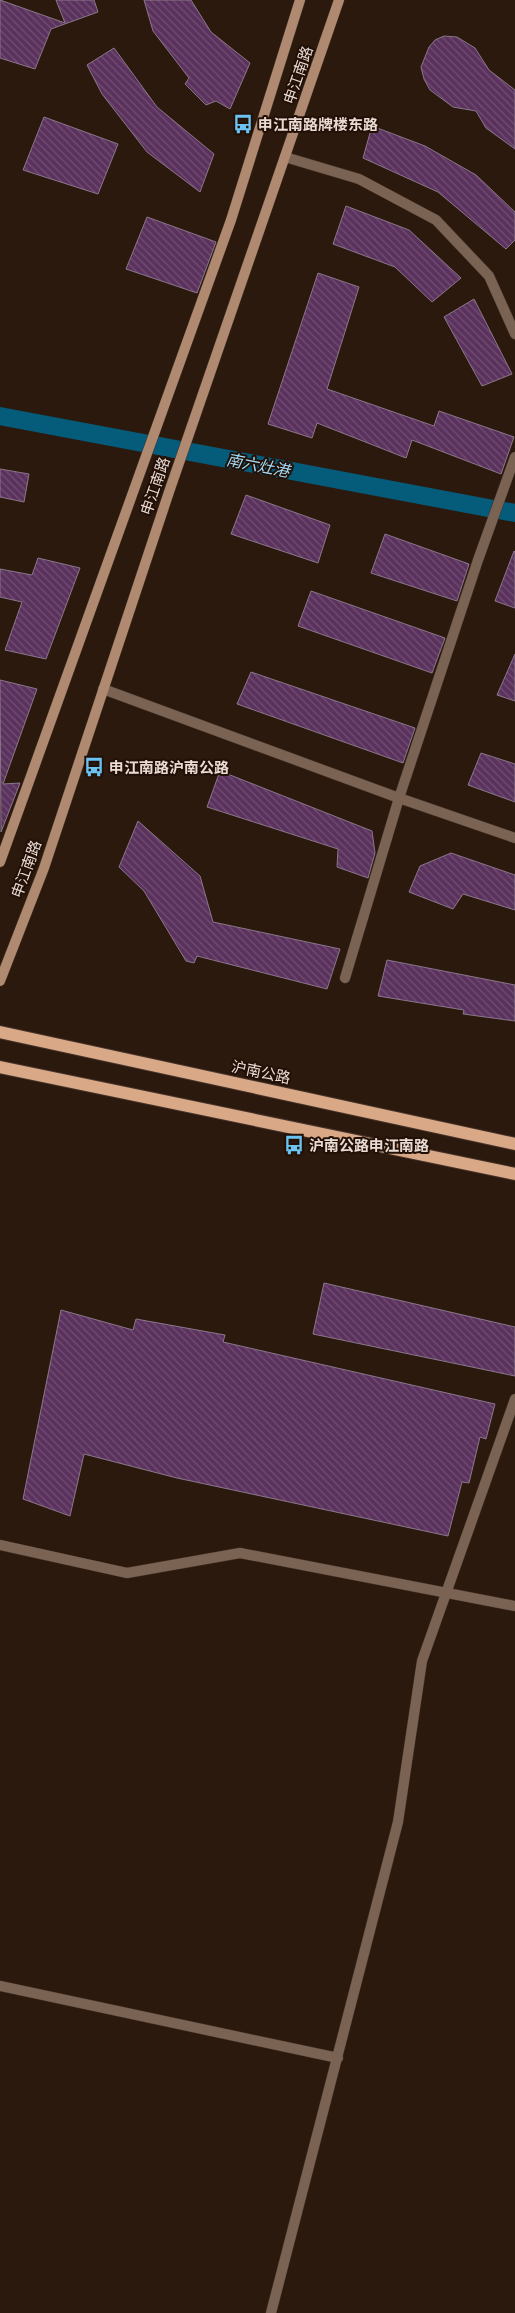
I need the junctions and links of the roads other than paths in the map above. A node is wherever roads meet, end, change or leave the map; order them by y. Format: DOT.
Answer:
graph roads {
  1 [pos="300,0"];
  2 [pos="339,0"];
  3 [pos="285,156"];
  4 [pos="515,334"];
  5 [pos="515,457"];
  6 [pos="103,689"];
  7 [pos="399,798"];
  8 [pos="515,838"];
  9 [pos="0,862"];
  10 [pos="345,978"];
  11 [pos="0,981"];
  12 [pos="0,1032"];
  13 [pos="0,1067"];
  14 [pos="515,1144"];
  15 [pos="515,1174"];
  16 [pos="515,1398"];
  17 [pos="0,1545"];
  18 [pos="446,1592"];
  19 [pos="515,1606"];
  20 [pos="0,1986"];
  21 [pos="338,2058"];
  22 [pos="271,2313"];
  1 -- 9 [label="main road, 申江南路"];
  2 -- 3 [label="main road, 申江南路"];
  3 -- 4 [label="street"];
  3 -- 6 [label="main road, 申江南路"];
  5 -- 7 [label="street"];
  6 -- 7 [label="street"];
  6 -- 11 [label="main road, 申江南路"];
  7 -- 8 [label="street"];
  7 -- 10 [label="street"];
  12 -- 14 [label="main road, 沪南公路"];
  13 -- 15 [label="main road"];
  16 -- 18 [label="street"];
  17 -- 18 [label="street"];
  18 -- 19 [label="street"];
  18 -- 21 [label="street"];
  20 -- 21 [label="street"];
  21 -- 22 [label="street"];
}
